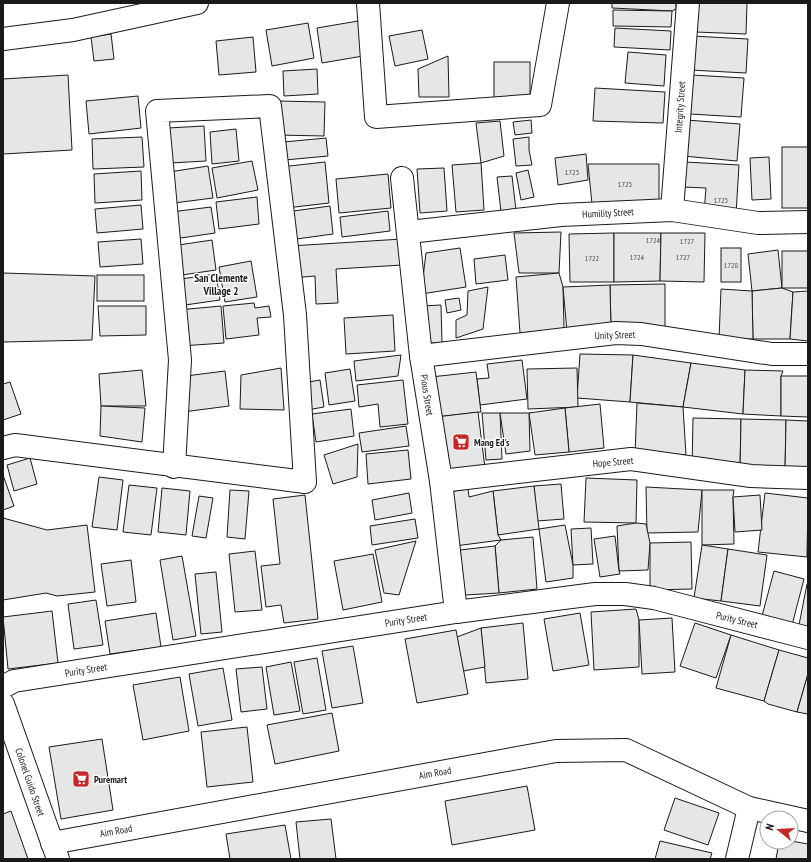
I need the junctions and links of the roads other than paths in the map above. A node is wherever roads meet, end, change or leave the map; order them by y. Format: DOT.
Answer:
graph roads {
  1 [pos="197,3"];
  2 [pos="368,3"];
  3 [pos="558,3"];
  4 [pos="688,3"];
  5 [pos="3,39"];
  6 [pos="402,178"];
  7 [pos="672,210"];
  8 [pos="808,222"];
  9 [pos="409,232"];
  10 [pos="808,354"];
  11 [pos="421,356"];
  12 [pos="3,448"];
  13 [pos="174,467"];
  14 [pos="808,478"];
  15 [pos="441,481"];
  16 [pos="456,612"];
  17 [pos="808,638"];
  18 [pos="3,687"];
  19 [pos="3,704"];
  20 [pos="749,808"];
  21 [pos="808,821"];
  22 [pos="55,851"];
  23 [pos="737,859"];
  1 -- 5 [label="street"];
  2 -- 3 [label="street"];
  4 -- 7 [label="street, Integrity Street"];
  6 -- 9 [label="street, Pious Street"];
  7 -- 8 [label="street, Humility Street"];
  7 -- 9 [label="street, Humility Street"];
  9 -- 11 [label="street, Pious Street"];
  10 -- 11 [label="street, Unity Street"];
  11 -- 15 [label="street, Pious Street"];
  12 -- 13 [label="street"];
  13 -- 13 [label="street"];
  14 -- 15 [label="street, Hope Street"];
  15 -- 16 [label="street, Pious Street"];
  16 -- 17 [label="street, Purity Street"];
  16 -- 18 [label="street, Purity Street"];
  19 -- 22 [label="street, Colonel Guido Street"];
  20 -- 21 [label="street, Aim Road"];
  20 -- 22 [label="street, Aim Road"];
  20 -- 23 [label="street"];
}
